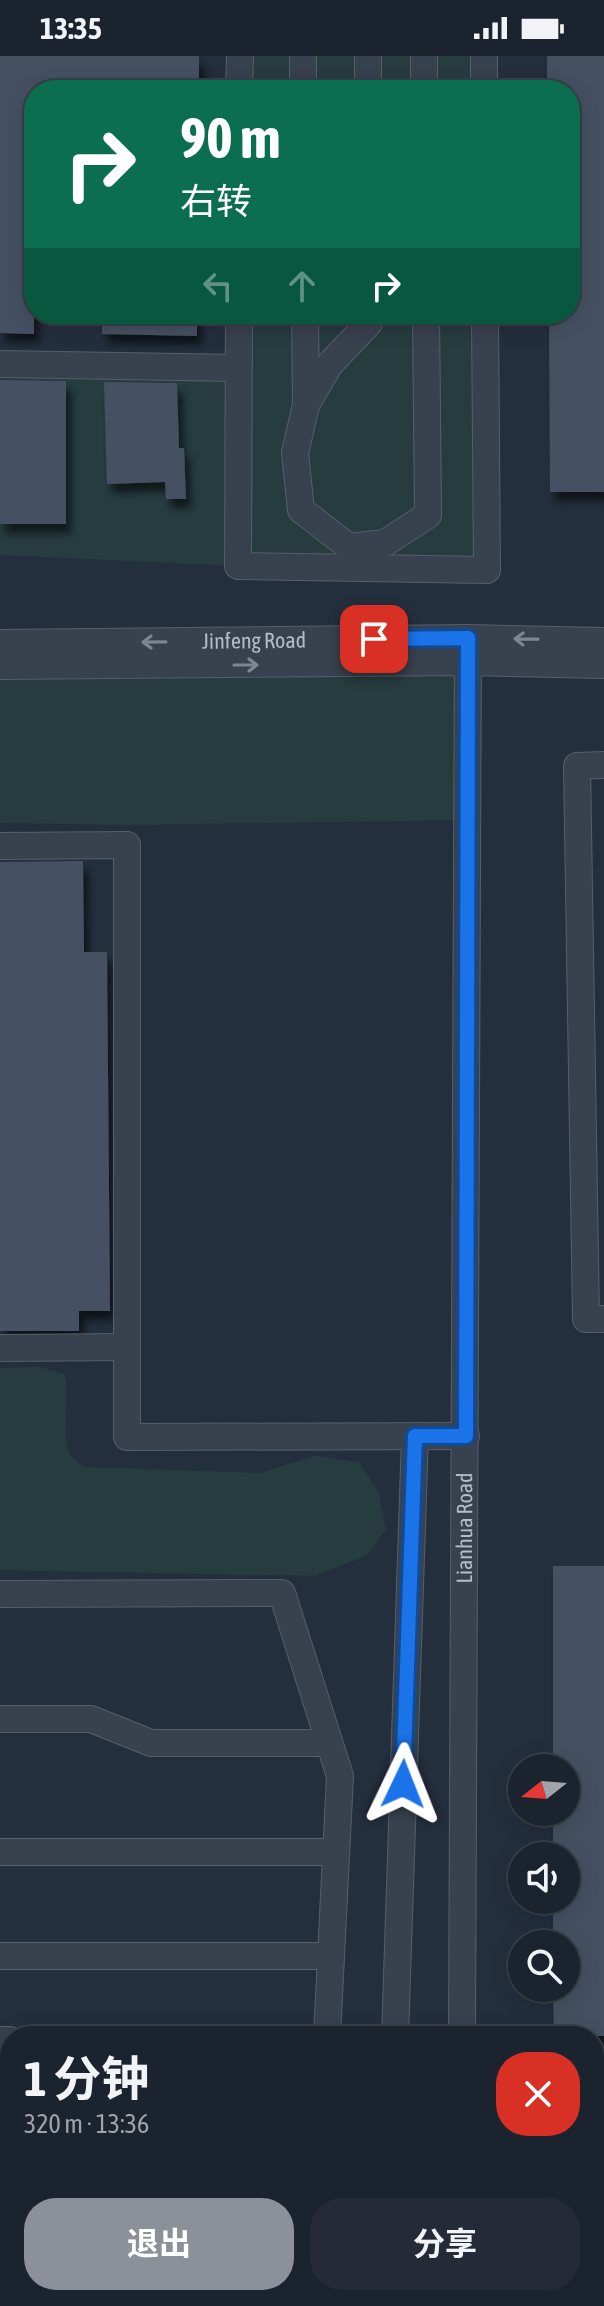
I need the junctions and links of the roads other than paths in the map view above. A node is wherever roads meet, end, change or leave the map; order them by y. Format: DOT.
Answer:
graph roads {
  1 [pos="240,56"];
  2 [pos="303,56"];
  3 [pos="368,56"];
  4 [pos="424,56"];
  5 [pos="484,56"];
  6 [pos="239,80"];
  7 [pos="303,80"];
  8 [pos="368,80"];
  9 [pos="424,80"];
  10 [pos="484,80"];
  11 [pos="239,324"];
  12 [pos="305,324"];
  13 [pos="368,324"];
  14 [pos="426,324"];
  15 [pos="485,324"];
  16 [pos="0,364"];
  17 [pos="238,368"];
  18 [pos="306,405"];
  19 [pos="604,641"];
  20 [pos="0,643"];
  21 [pos="468,650"];
  22 [pos="604,665"];
  23 [pos="0,666"];
  24 [pos="604,765"];
  25 [pos="0,846"];
  26 [pos="604,1319"];
  27 [pos="127,1347"];
  28 [pos="0,1348"];
  29 [pos="415,1436"];
  30 [pos="466,1436"];
  31 [pos="0,1594"];
  32 [pos="0,1719"];
  33 [pos="329,1743"];
  34 [pos="0,1852"];
  35 [pos="336,1852"];
  36 [pos="0,1956"];
  37 [pos="331,1956"];
  38 [pos="328,2026"];
  39 [pos="395,2026"];
  40 [pos="462,2026"];
  1 -- 6 [label="street"];
  2 -- 7 [label="street"];
  3 -- 8 [label="street"];
  4 -- 9 [label="street"];
  5 -- 10 [label="street"];
  11 -- 17 [label="street"];
  12 -- 18 [label="street"];
  13 -- 18 [label="street"];
  14 -- 18 [label="street"];
  15 -- 17 [label="street"];
  16 -- 17 [label="street"];
  19 -- 21 [label="street, Jinfeng Road, one-way"];
  21 -- 20 [label="street, Jinfeng Road, one-way"];
  21 -- 22 [label="street, Jinfeng Road"];
  23 -- 21 [label="street, Jinfeng Road, one-way"];
  21 -- 30 [label="street, Lianhua Road"];
  24 -- 26 [label="street"];
  25 -- 27 [label="street"];
  27 -- 28 [label="street"];
  27 -- 29 [label="street"];
  29 -- 30 [label="street"];
  29 -- 39 [label="street"];
  30 -- 40 [label="street, Lianhua Road"];
  31 -- 33 [label="street"];
  32 -- 33 [label="street"];
  33 -- 35 [label="street"];
  34 -- 35 [label="street"];
  35 -- 37 [label="street"];
  36 -- 37 [label="street"];
  37 -- 38 [label="street"];
}
